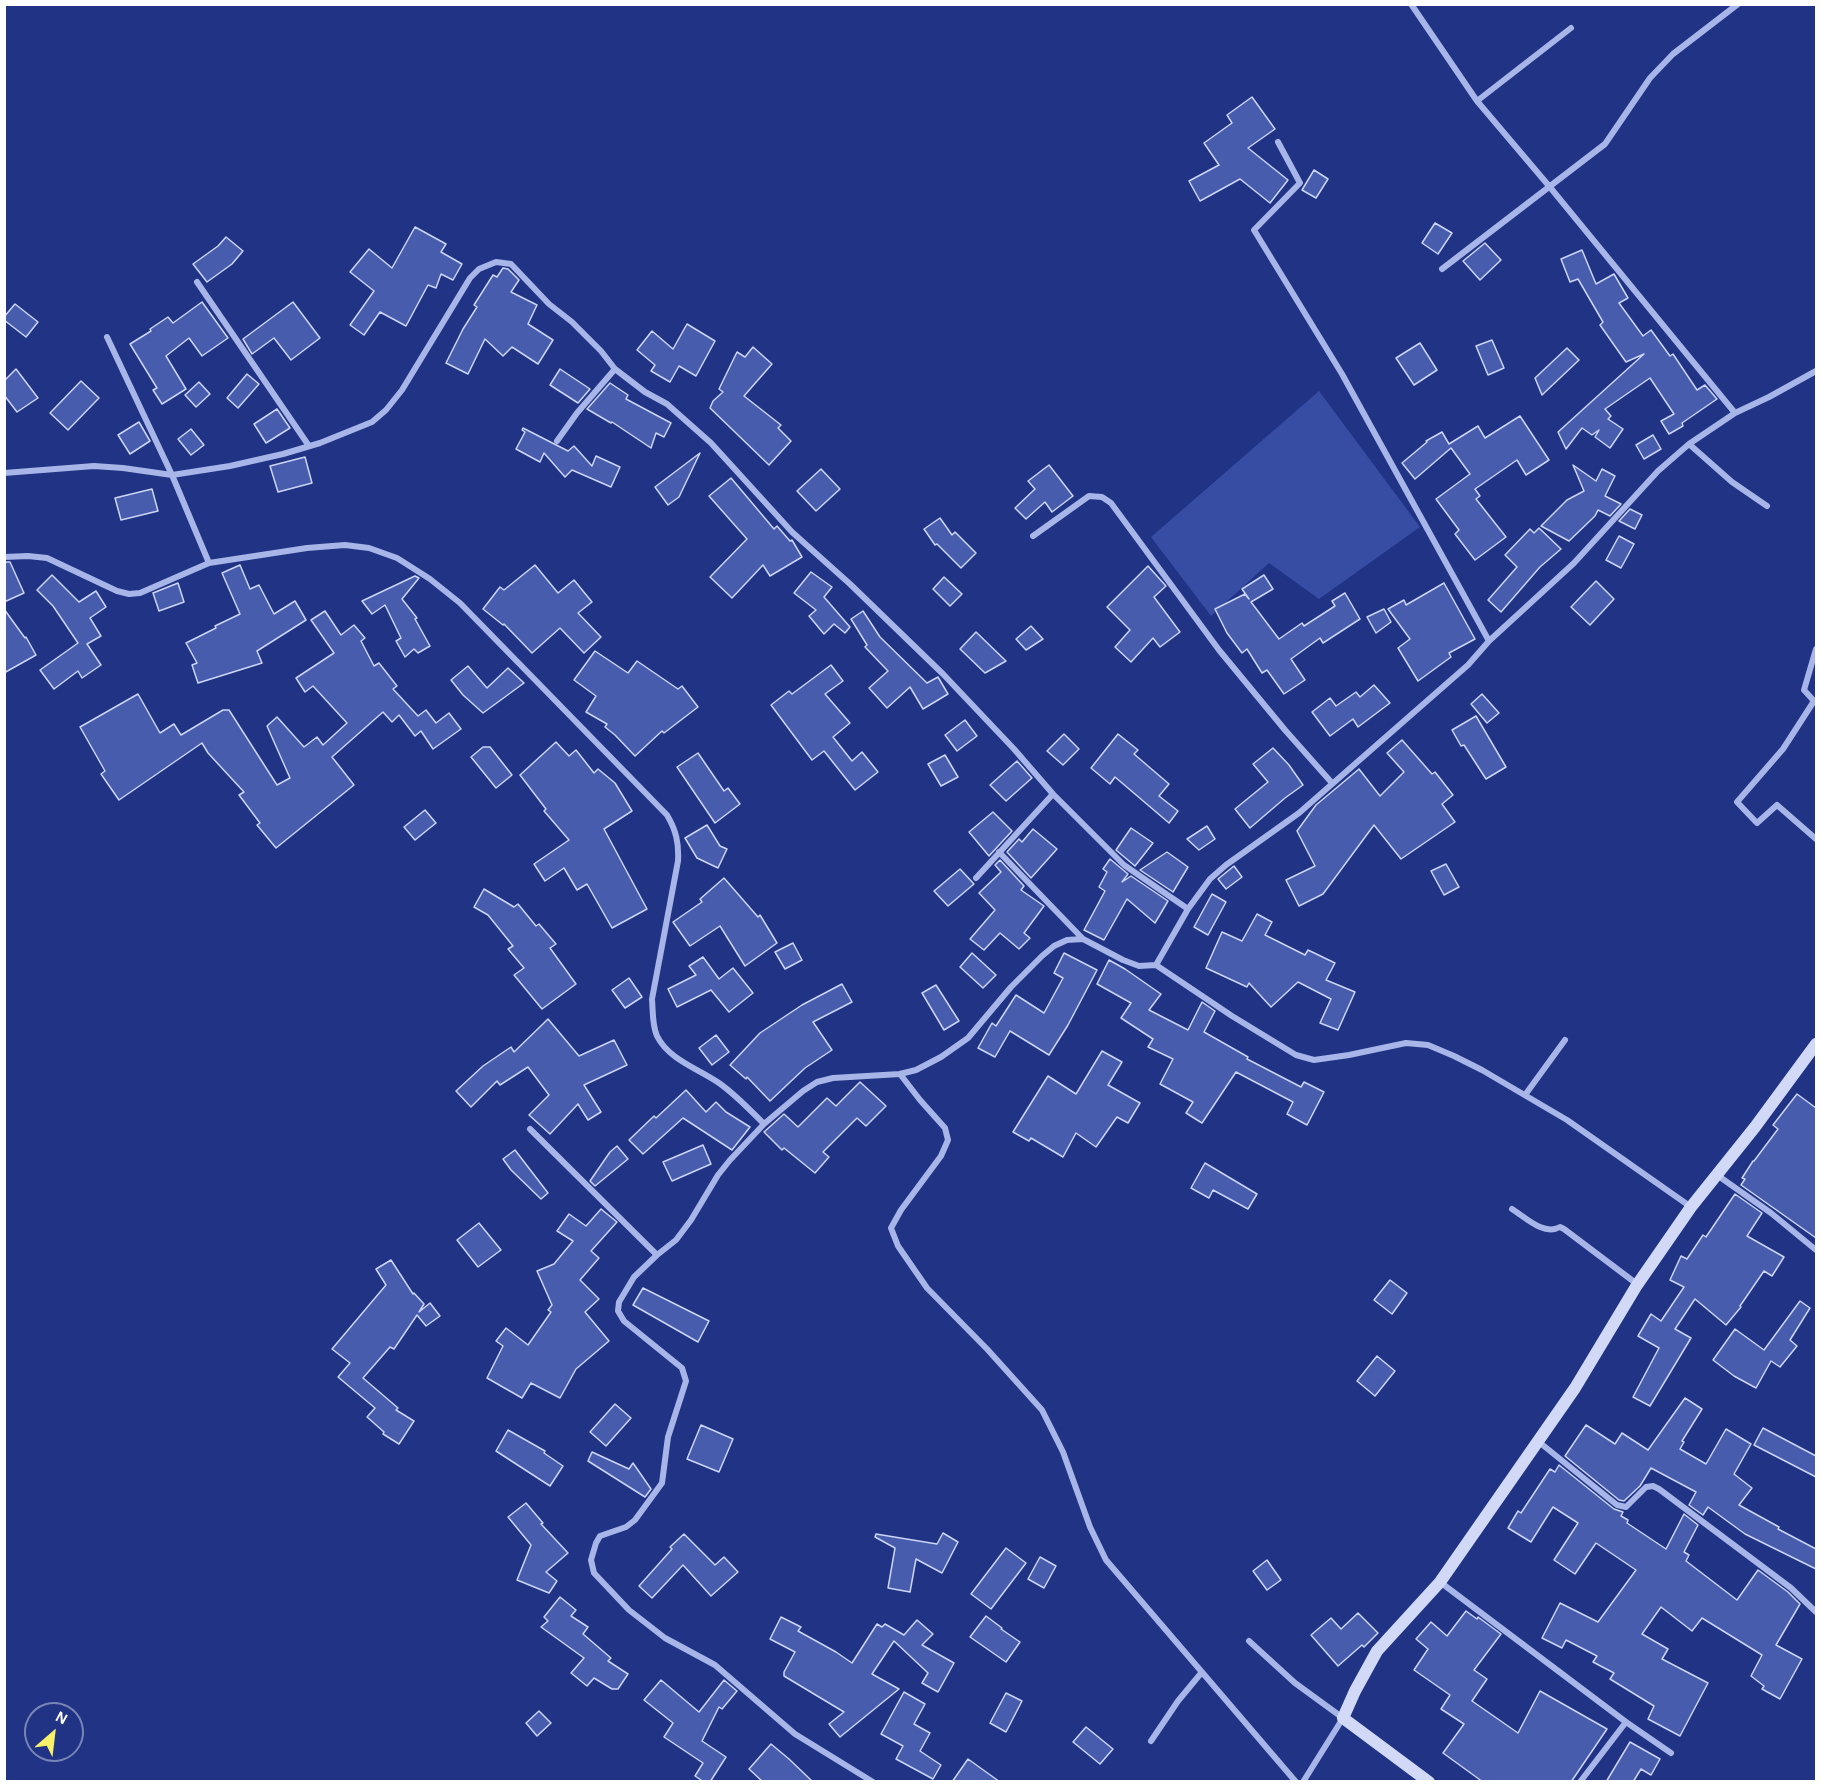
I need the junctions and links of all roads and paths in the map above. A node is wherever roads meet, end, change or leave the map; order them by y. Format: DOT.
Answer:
graph roads {
  1 [pos="1411,4"];
  2 [pos="1738,4"];
  3 [pos="1571,28"];
  4 [pos="1477,101"];
  5 [pos="1278,142"];
  6 [pos="1549,186"];
  7 [pos="1443,269"];
  8 [pos="197,282"];
  9 [pos="107,337"];
  10 [pos="615,369"];
  11 [pos="1816,371"];
  12 [pos="1735,413"];
  13 [pos="557,441"];
  14 [pos="1689,444"];
  15 [pos="309,446"];
  16 [pos="4,472"];
  17 [pos="172,475"];
  18 [pos="1767,506"];
  19 [pos="1033,536"];
  20 [pos="4,557"];
  21 [pos="209,563"];
  22 [pos="1490,641"];
  23 [pos="1816,649"];
  24 [pos="1332,783"];
  25 [pos="1053,794"];
  26 [pos="1816,839"];
  27 [pos="999,852"];
  28 [pos="976,878"];
  29 [pos="1188,909"];
  30 [pos="1083,939"];
  31 [pos="1156,965"];
  32 [pos="1565,1040"];
  33 [pos="1816,1046"];
  34 [pos="900,1074"];
  35 [pos="1525,1095"];
  36 [pos="764,1124"];
  37 [pos="530,1129"];
  38 [pos="1717,1175"];
  39 [pos="1691,1208"];
  40 [pos="1512,1209"];
  41 [pos="1816,1250"];
  42 [pos="657,1255"];
  43 [pos="1637,1285"];
  44 [pos="1539,1442"];
  45 [pos="1440,1582"];
  46 [pos="1816,1612"];
  47 [pos="1249,1641"];
  48 [pos="1202,1672"];
  49 [pos="1343,1718"];
  50 [pos="1626,1722"];
  51 [pos="1151,1741"];
  52 [pos="1671,1753"];
  53 [pos="873,1782"];
  54 [pos="1296,1782"];
  55 [pos="1303,1782"];
  56 [pos="1429,1782"];
  57 [pos="1580,1782"];
  1 -- 4 [label="street"];
  2 -- 6 [label="street"];
  3 -- 4 [label="street"];
  4 -- 6 [label="street"];
  5 -- 22 [label="street"];
  6 -- 7 [label="street"];
  6 -- 12 [label="street"];
  8 -- 15 [label="street"];
  9 -- 17 [label="street"];
  10 -- 13 [label="street"];
  10 -- 15 [label="street"];
  10 -- 25 [label="street"];
  11 -- 12 [label="street"];
  12 -- 14 [label="street"];
  14 -- 18 [label="street"];
  14 -- 22 [label="street"];
  15 -- 17 [label="street"];
  16 -- 17 [label="street"];
  17 -- 21 [label="street"];
  19 -- 24 [label="street"];
  20 -- 21 [label="street"];
  21 -- 36 [label="street"];
  22 -- 24 [label="street"];
  23 -- 26 [label="street"];
  24 -- 29 [label="street"];
  25 -- 27 [label="street"];
  25 -- 29 [label="street"];
  27 -- 28 [label="street"];
  27 -- 30 [label="street"];
  29 -- 31 [label="street"];
  30 -- 31 [label="street"];
  30 -- 34 [label="street"];
  31 -- 35 [label="street"];
  32 -- 35 [label="street"];
  33 -- 38 [label="street"];
  34 -- 36 [label="street"];
  34 -- 48 [label="street"];
  35 -- 39 [label="street"];
  36 -- 42 [label="street"];
  37 -- 42 [label="street"];
  38 -- 39 [label="street"];
  38 -- 41 [label="street"];
  39 -- 43 [label="street"];
  40 -- 43 [label="street"];
  42 -- 53 [label="street"];
  43 -- 44 [label="street"];
  44 -- 45 [label="street"];
  44 -- 46 [label="street"];
  45 -- 49 [label="street"];
  45 -- 50 [label="street"];
  47 -- 49 [label="street"];
  48 -- 51 [label="street"];
  48 -- 54 [label="street"];
  49 -- 55 [label="street"];
  49 -- 56 [label="street"];
  50 -- 52 [label="street"];
  50 -- 57 [label="street"];
}
